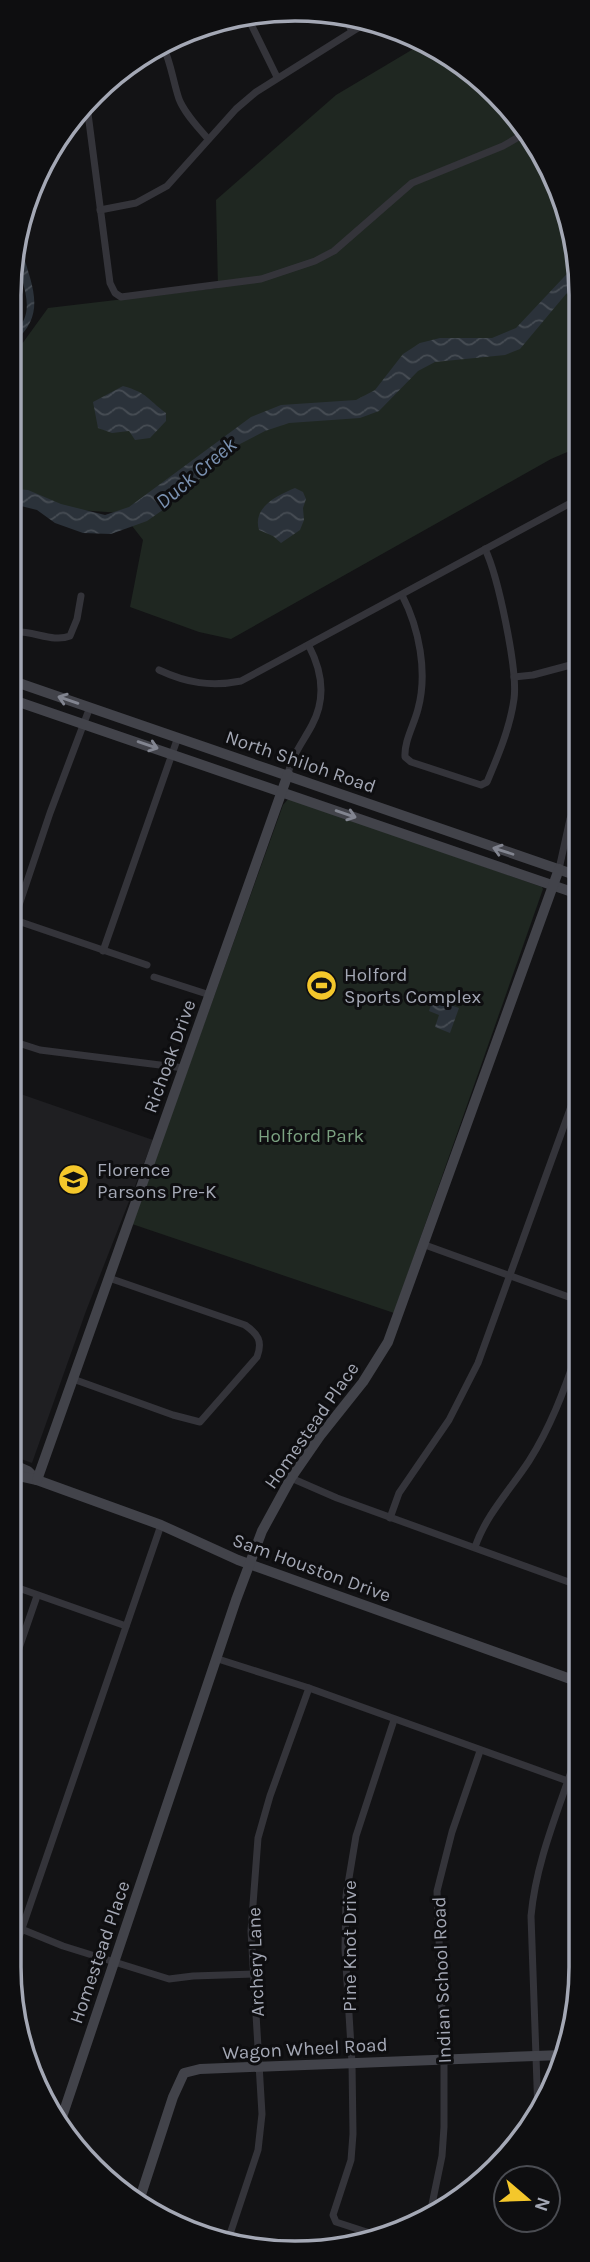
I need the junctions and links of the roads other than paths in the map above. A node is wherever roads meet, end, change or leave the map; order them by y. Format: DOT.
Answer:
graph roads {
  1 [pos="251,24"];
  2 [pos="350,26"];
  3 [pos="357,28"];
  4 [pos="352,31"];
  5 [pos="166,53"];
  6 [pos="277,77"];
  7 [pos="89,114"];
  8 [pos="519,137"];
  9 [pos="208,139"];
  10 [pos="100,210"];
  11 [pos="569,504"];
  12 [pos="485,549"];
  13 [pos="402,595"];
  14 [pos="81,596"];
  15 [pos="21,632"];
  16 [pos="309,646"];
  17 [pos="569,665"];
  18 [pos="159,670"];
  19 [pos="514,677"];
  20 [pos="21,684"];
  21 [pos="21,703"];
  22 [pos="90,707"];
  23 [pos="84,724"];
  24 [pos="178,737"];
  25 [pos="172,753"];
  26 [pos="288,774"];
  27 [pos="282,792"];
  28 [pos="407,817"];
  29 [pos="569,824"];
  30 [pos="402,833"];
  31 [pos="559,869"];
  32 [pos="569,873"];
  33 [pos="553,885"];
  34 [pos="569,891"];
  35 [pos="21,896"];
  36 [pos="21,922"];
  37 [pos="103,951"];
  38 [pos="147,965"];
  39 [pos="154,978"];
  40 [pos="210,995"];
  41 [pos="21,1044"];
  42 [pos="184,1068"];
  43 [pos="569,1115"];
  44 [pos="425,1245"];
  45 [pos="511,1276"];
  46 [pos="109,1278"];
  47 [pos="569,1297"];
  48 [pos="569,1376"];
  49 [pos="73,1378"];
  50 [pos="21,1468"];
  51 [pos="21,1478"];
  52 [pos="291,1478"];
  53 [pos="37,1480"];
  54 [pos="390,1518"];
  55 [pos="162,1525"];
  56 [pos="475,1548"];
  57 [pos="249,1563"];
  58 [pos="569,1582"];
  59 [pos="21,1590"];
  60 [pos="37,1596"];
  61 [pos="126,1626"];
  62 [pos="21,1642"];
  63 [pos="218,1659"];
  64 [pos="569,1678"];
  65 [pos="309,1688"];
  66 [pos="394,1720"];
  67 [pos="480,1751"];
  68 [pos="569,1782"];
  69 [pos="569,1791"];
  70 [pos="21,1928"];
  71 [pos="113,1963"];
  72 [pos="254,1974"];
  73 [pos="554,2055"];
  74 [pos="537,2056"];
  75 [pos="444,2059"];
  76 [pos="352,2063"];
  77 [pos="260,2067"];
  78 [pos="538,2094"];
  79 [pos="63,2113"];
  80 [pos="141,2194"];
  81 [pos="432,2204"];
  82 [pos="366,2232"];
  83 [pos="230,2233"];
  1 -- 6 [label="street"];
  2 -- 4 [label="street"];
  3 -- 4 [label="street"];
  4 -- 6 [label="street"];
  5 -- 9 [label="street"];
  6 -- 9 [label="street"];
  7 -- 10 [label="street"];
  8 -- 10 [label="street"];
  9 -- 10 [label="street"];
  11 -- 12 [label="street"];
  12 -- 13 [label="street"];
  12 -- 19 [label="street"];
  13 -- 16 [label="street"];
  13 -- 19 [label="street"];
  14 -- 15 [label="street"];
  16 -- 18 [label="street"];
  16 -- 26 [label="street, Richoak Drive"];
  17 -- 19 [label="street"];
  22 -- 20 [label="street, North Shiloh Road, one-way"];
  21 -- 23 [label="street, North Shiloh Road"];
  22 -- 23 [label="street"];
  22 -- 24 [label="street, North Shiloh Road"];
  23 -- 25 [label="street, North Shiloh Road, one-way"];
  23 -- 35 [label="street"];
  24 -- 25 [label="street"];
  24 -- 26 [label="street, North Shiloh Road"];
  25 -- 27 [label="street, North Shiloh Road"];
  25 -- 37 [label="street"];
  26 -- 27 [label="street, Richoak Drive"];
  26 -- 28 [label="street, North Shiloh Road"];
  27 -- 30 [label="street, North Shiloh Road, one-way"];
  27 -- 40 [label="street, Richoak Drive"];
  28 -- 30 [label="street"];
  31 -- 28 [label="street, North Shiloh Road, one-way"];
  29 -- 31 [label="street"];
  30 -- 33 [label="street, North Shiloh Road"];
  31 -- 32 [label="street, North Shiloh Road"];
  31 -- 33 [label="street, Homestead Place"];
  33 -- 34 [label="street, North Shiloh Road"];
  33 -- 44 [label="street, Homestead Place"];
  36 -- 37 [label="street"];
  37 -- 38 [label="street"];
  39 -- 40 [label="street"];
  40 -- 42 [label="street, Richoak Drive"];
  41 -- 42 [label="street"];
  42 -- 46 [label="street, Richoak Drive"];
  43 -- 45 [label="street"];
  44 -- 45 [label="street"];
  44 -- 52 [label="street, Homestead Place"];
  45 -- 47 [label="street"];
  45 -- 54 [label="street"];
  46 -- 49 [label="street, Richoak Drive"];
  46 -- 49 [label="street"];
  48 -- 56 [label="street"];
  49 -- 53 [label="street, Richoak Drive"];
  50 -- 53 [label="street, Sam Houston Drive"];
  51 -- 53 [label="street, Sam Houston Drive"];
  52 -- 54 [label="street"];
  52 -- 57 [label="street, Homestead Place"];
  53 -- 55 [label="street, Sam Houston Drive"];
  54 -- 56 [label="street"];
  55 -- 57 [label="street, Sam Houston Drive"];
  55 -- 61 [label="street"];
  56 -- 58 [label="street"];
  57 -- 63 [label="street, Homestead Place"];
  57 -- 64 [label="street, Sam Houston Drive"];
  59 -- 60 [label="street"];
  60 -- 61 [label="street"];
  60 -- 62 [label="street"];
  61 -- 70 [label="street"];
  63 -- 65 [label="street"];
  63 -- 71 [label="street, Homestead Place"];
  65 -- 66 [label="street"];
  65 -- 72 [label="street, Archery Lane"];
  66 -- 67 [label="street"];
  66 -- 76 [label="street, Pine Knot Drive"];
  67 -- 68 [label="street"];
  67 -- 75 [label="street, Indian School Road"];
  69 -- 74 [label="street"];
  70 -- 71 [label="street"];
  71 -- 72 [label="street"];
  71 -- 79 [label="street, Homestead Place"];
  72 -- 77 [label="street, Archery Lane"];
  73 -- 74 [label="street, Wagon Wheel Road"];
  74 -- 75 [label="street, Wagon Wheel Road"];
  74 -- 78 [label="street"];
  75 -- 76 [label="street, Wagon Wheel Road"];
  75 -- 81 [label="street, Indian School Road"];
  76 -- 77 [label="street, Wagon Wheel Road"];
  76 -- 82 [label="street, Pine Knot Drive"];
  77 -- 80 [label="street, Wagon Wheel Road"];
  77 -- 83 [label="street, Archery Lane"];
}
